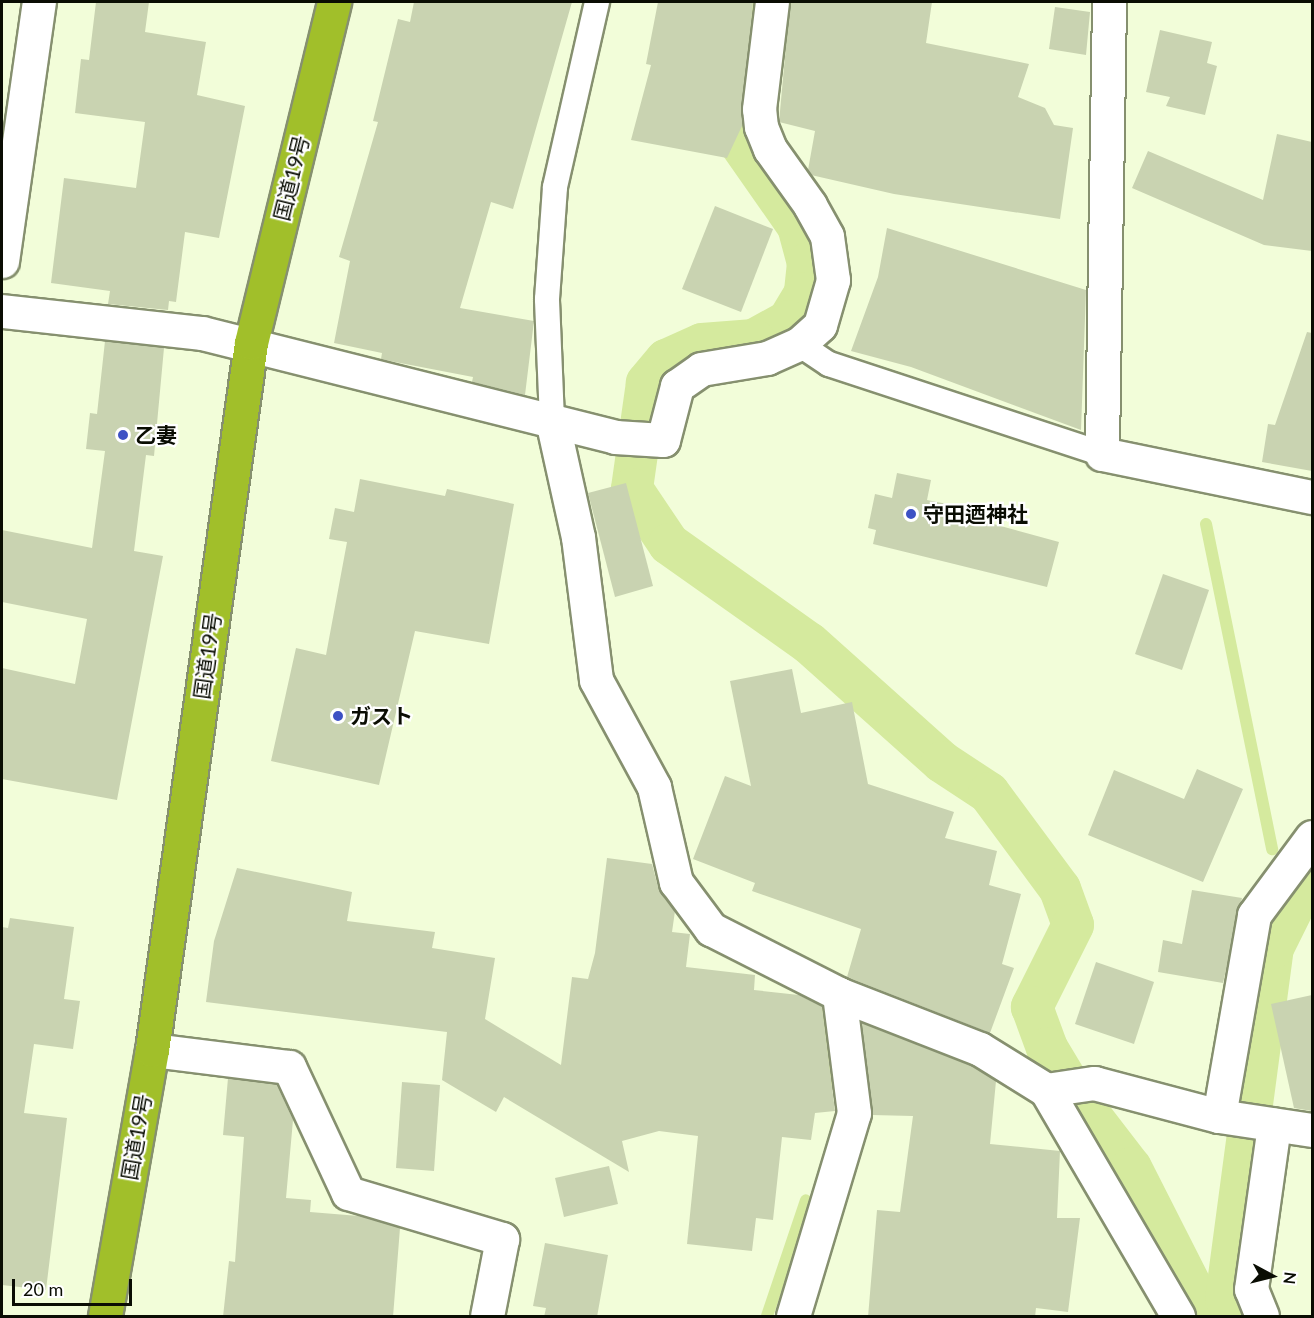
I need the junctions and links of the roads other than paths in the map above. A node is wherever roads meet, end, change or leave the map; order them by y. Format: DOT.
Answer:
graph roads {
  1 [pos="39,2"];
  2 [pos="334,2"];
  3 [pos="597,2"];
  4 [pos="772,2"];
  5 [pos="1109,2"];
  6 [pos="2,261"];
  7 [pos="2,311"];
  8 [pos="250,343"];
  9 [pos="798,344"];
  10 [pos="552,420"];
  11 [pos="1102,454"];
  12 [pos="1312,497"];
  13 [pos="1312,837"];
  14 [pos="839,994"];
  15 [pos="152,1050"];
  16 [pos="1046,1090"];
  17 [pos="1247,1120"];
  18 [pos="1312,1130"];
  19 [pos="105,1317"];
  20 [pos="487,1317"];
  21 [pos="793,1317"];
  22 [pos="1178,1317"];
  23 [pos="1262,1317"];
  1 -- 6 [label="street"];
  2 -- 8 [label="highway, 国道19号"];
  3 -- 10 [label="lane"];
  4 -- 9 [label="street"];
  5 -- 11 [label="street"];
  7 -- 8 [label="street"];
  8 -- 10 [label="street"];
  8 -- 15 [label="highway, 国道19号"];
  9 -- 10 [label="street"];
  9 -- 11 [label="lane"];
  10 -- 14 [label="street"];
  11 -- 12 [label="street"];
  13 -- 17 [label="street"];
  14 -- 16 [label="street"];
  14 -- 21 [label="street"];
  15 -- 19 [label="highway, 国道19号"];
  15 -- 20 [label="street"];
  16 -- 17 [label="street"];
  16 -- 22 [label="street"];
  17 -- 18 [label="street"];
  17 -- 23 [label="street"];
}
